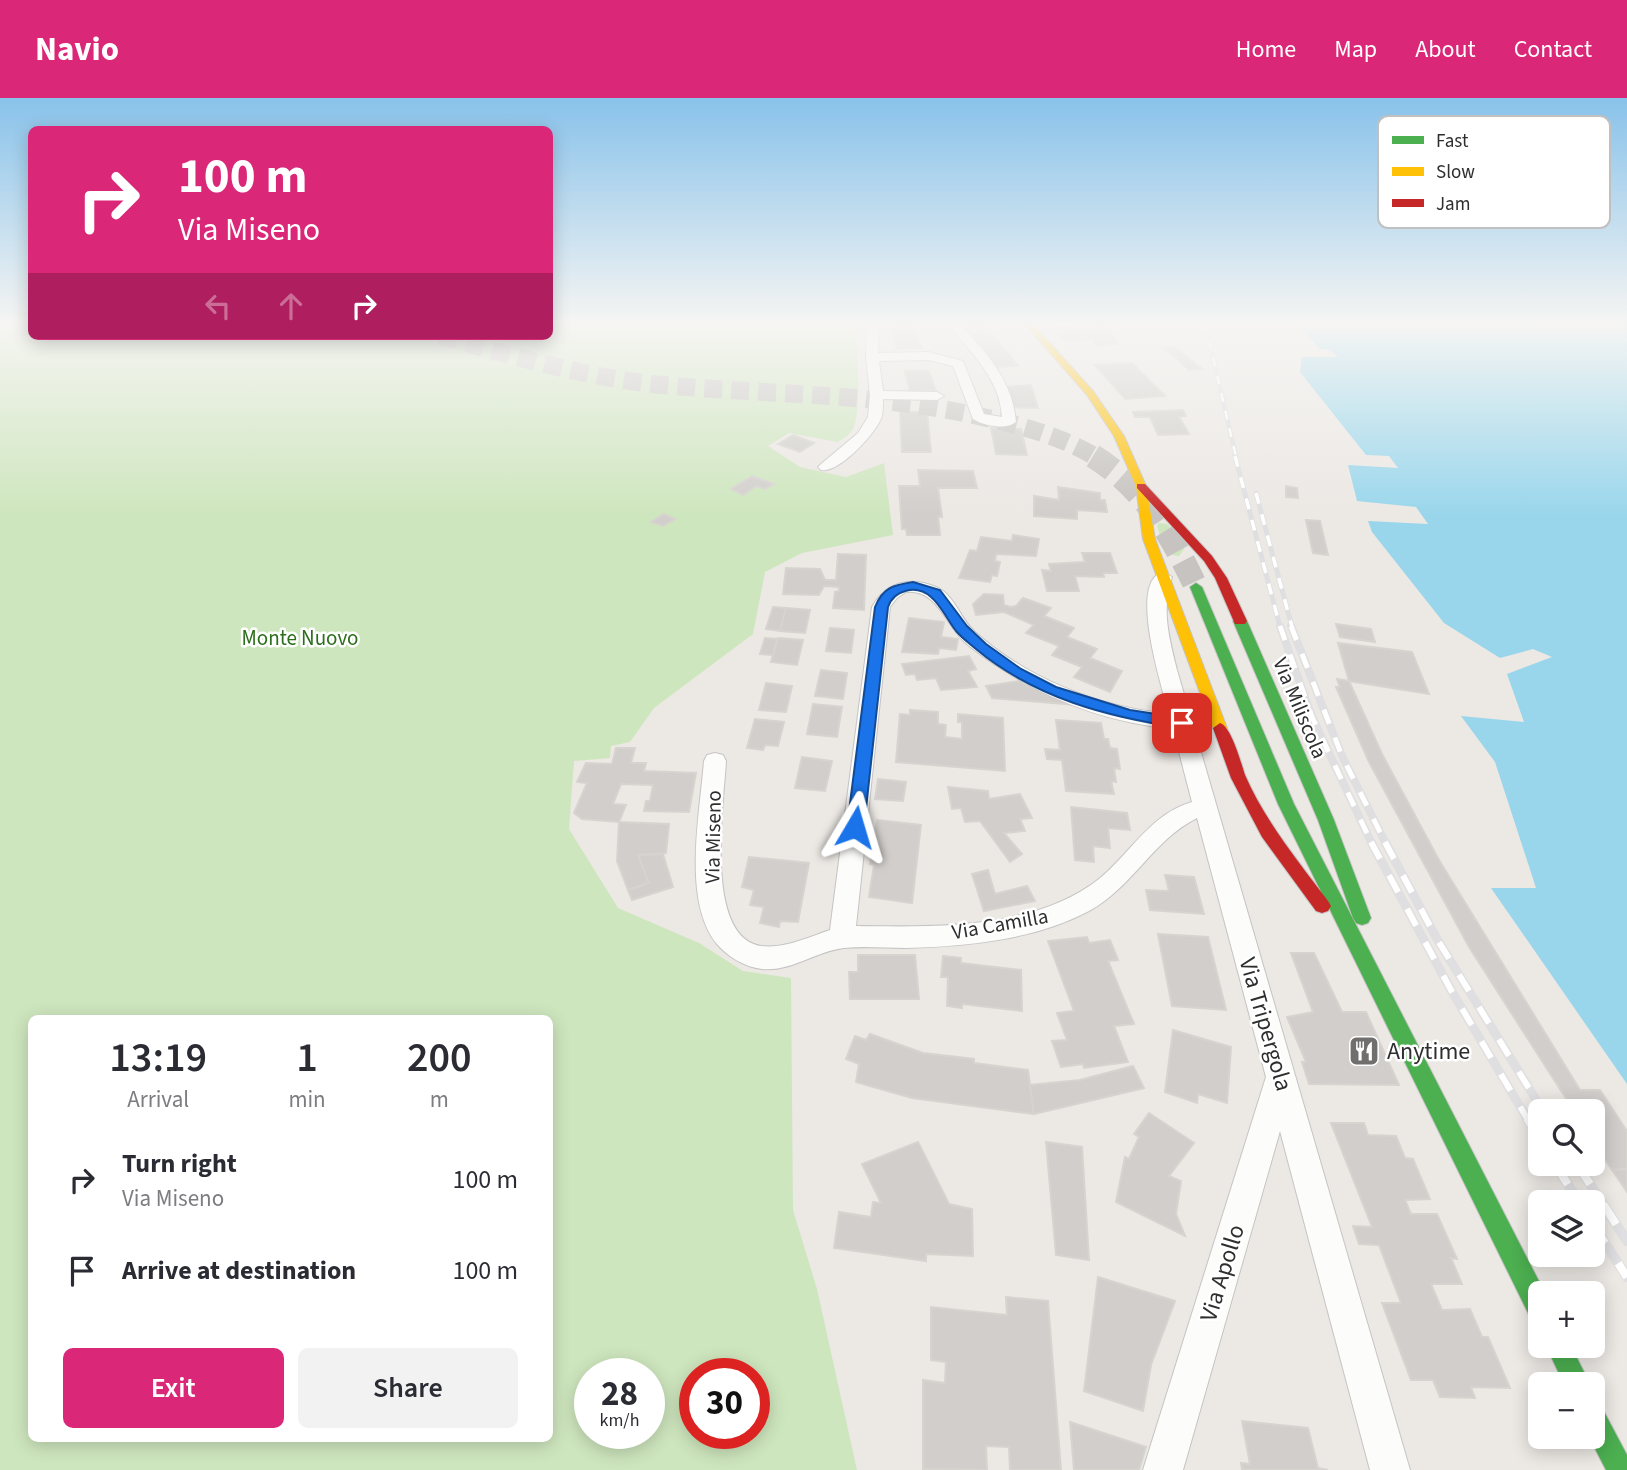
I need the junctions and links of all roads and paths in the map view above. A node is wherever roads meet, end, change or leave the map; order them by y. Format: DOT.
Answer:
graph roads {
  1 [pos="876,387"];
  2 [pos="967,387"];
  3 [pos="1000,387"];
  4 [pos="1085,387"];
  5 [pos="877,395"];
  6 [pos="937,396"];
  7 [pos="826,467"];
  8 [pos="1142,486"];
  9 [pos="1193,542"];
  10 [pos="1178,568"];
  11 [pos="1221,578"];
  12 [pos="1182,723"];
  13 [pos="715,761"];
  14 [pos="1204,808"];
  15 [pos="842,937"];
  16 [pos="1372,971"];
  17 [pos="1281,1076"];
  18 [pos="1528,1286"];
  19 [pos="1605,1441"];
  20 [pos="1163,1470"];
  21 [pos="1390,1470"];
  22 [pos="1620,1470"];
  1 -- 5 [label="street"];
  2 -- 3 [label="street"];
  4 -- 8 [label="street, Via Miliscola"];
  5 -- 6 [label="street"];
  5 -- 7 [label="street"];
  8 -- 9 [label="street, Via Miliscola"];
  8 -- 10 [label="street, Via Miliscola"];
  9 -- 10 [label="street"];
  9 -- 11 [label="street, Via Miliscola"];
  10 -- 11 [label="street"];
  10 -- 12 [label="street, Via Tripergola"];
  10 -- 16 [label="street, Via Miliscola"];
  10 -- 16 [label="street, Via Miliscola"];
  11 -- 16 [label="street, Via Miliscola"];
  12 -- 14 [label="street, Via Tripergola"];
  12 -- 15 [label="street"];
  13 -- 15 [label="street, Via Miseno"];
  14 -- 15 [label="street, Via Camilla"];
  14 -- 17 [label="street, Via Tripergola"];
  16 -- 18 [label="street, Via Miliscola"];
  17 -- 20 [label="street, Via Apollo"];
  17 -- 21 [label="street, Via Tripergola"];
  19 -- 22 [label="street"];
}
